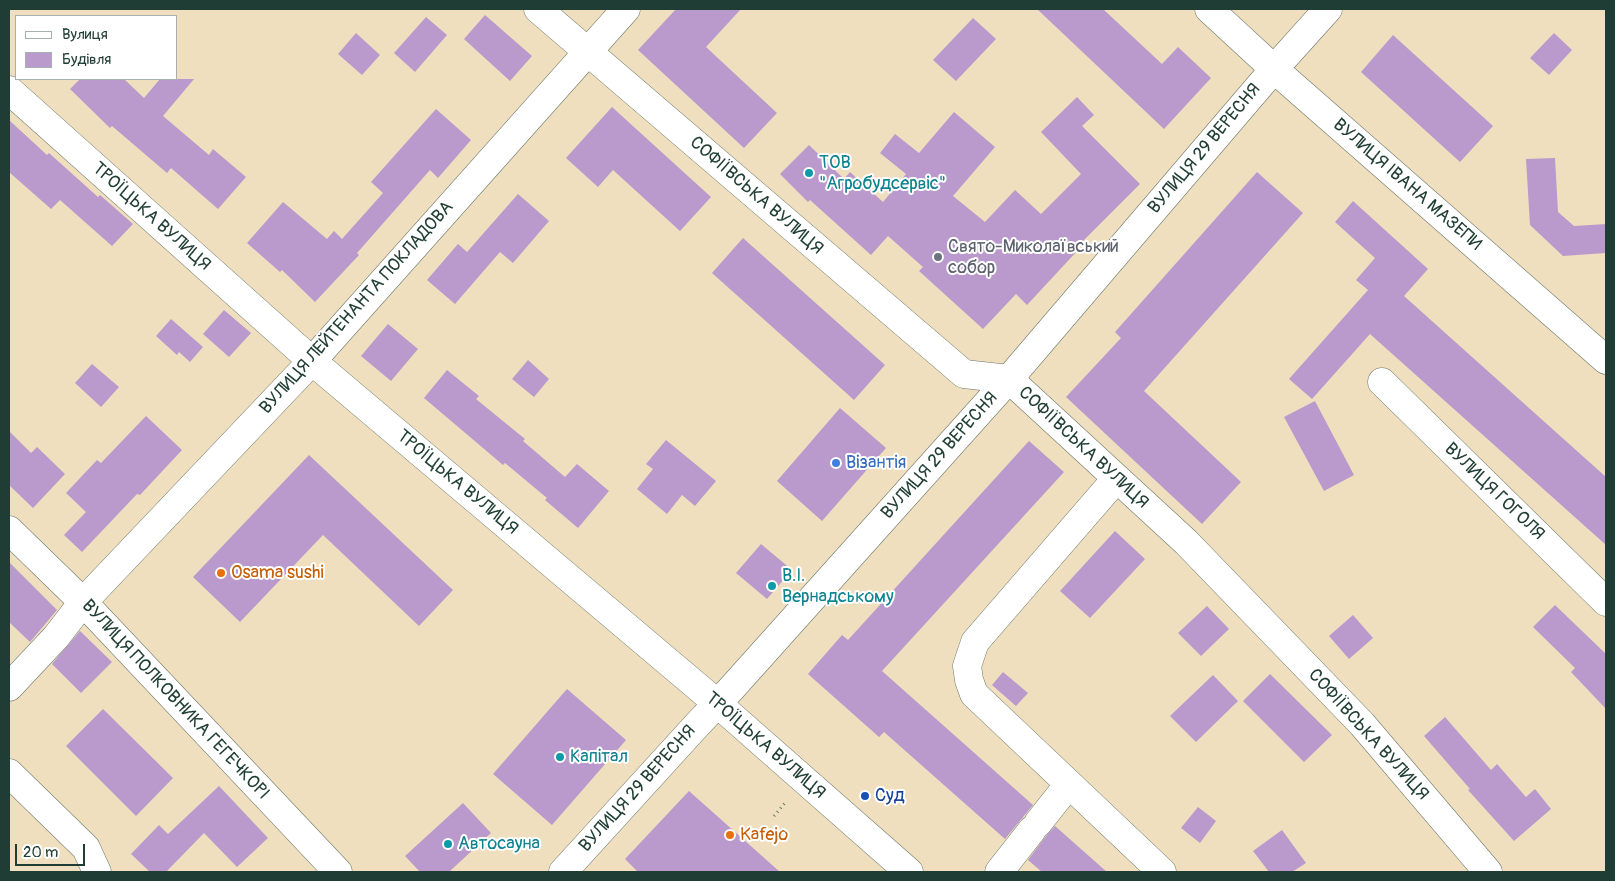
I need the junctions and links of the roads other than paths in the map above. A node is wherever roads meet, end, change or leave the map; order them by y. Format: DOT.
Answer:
graph roads {
  1 [pos="538,9"];
  2 [pos="626,9"];
  3 [pos="1209,9"];
  4 [pos="1328,9"];
  5 [pos="587,52"];
  6 [pos="1274,69"];
  7 [pos="9,90"];
  8 [pos="1606,360"];
  9 [pos="312,361"];
  10 [pos="1008,379"];
  11 [pos="1382,382"];
  12 [pos="1116,478"];
  13 [pos="9,530"];
  14 [pos="83,602"];
  15 [pos="1606,602"];
  16 [pos="9,687"];
  17 [pos="718,704"];
  18 [pos="9,773"];
  19 [pos="1069,784"];
  20 [pos="97,872"];
  21 [pos="338,872"];
  22 [pos="563,872"];
  23 [pos="909,872"];
  24 [pos="999,872"];
  25 [pos="1162,872"];
  26 [pos="1488,872"];
  1 -- 5 [label="street, СОФІЇВСЬКА ВУЛИЦЯ"];
  2 -- 5 [label="street, ВУЛИЦЯ ЛЕЙТЕНАНТА ПОКЛАДОВА"];
  3 -- 6 [label="street, ВУЛИЦЯ ІВАНА МАЗЕПИ"];
  4 -- 6 [label="street, ВУЛИЦЯ 29 ВЕРЕСНЯ"];
  5 -- 9 [label="street, ВУЛИЦЯ ЛЕЙТЕНАНТА ПОКЛАДОВА"];
  5 -- 10 [label="street, СОФІЇВСЬКА ВУЛИЦЯ"];
  6 -- 8 [label="street, ВУЛИЦЯ ІВАНА МАЗЕПИ"];
  6 -- 10 [label="street, ВУЛИЦЯ 29 ВЕРЕСНЯ"];
  7 -- 9 [label="street, ТРОЇЦЬКА ВУЛИЦЯ"];
  9 -- 14 [label="street, ВУЛИЦЯ ЛЕЙТЕНАНТА ПОКЛАДОВА"];
  9 -- 17 [label="street, ТРОЇЦЬКА ВУЛИЦЯ"];
  10 -- 12 [label="street, СОФІЇВСЬКА ВУЛИЦЯ"];
  10 -- 17 [label="street, ВУЛИЦЯ 29 ВЕРЕСНЯ"];
  11 -- 15 [label="street, ВУЛИЦЯ ГОГОЛЯ"];
  12 -- 19 [label="street"];
  12 -- 26 [label="street, СОФІЇВСЬКА ВУЛИЦЯ"];
  13 -- 14 [label="street, ВУЛИЦЯ ПОЛКОВНИКА ГЕГЕЧКОРІ"];
  14 -- 16 [label="street, ВУЛИЦЯ ЛЕЙТЕНАНТА ПОКЛАДОВА"];
  14 -- 21 [label="street, ВУЛИЦЯ ПОЛКОВНИКА ГЕГЕЧКОРІ"];
  17 -- 22 [label="street, ВУЛИЦЯ 29 ВЕРЕСНЯ"];
  17 -- 23 [label="street, ТРОЇЦЬКА ВУЛИЦЯ"];
  18 -- 20 [label="street"];
  19 -- 24 [label="street"];
  19 -- 25 [label="street"];
}
